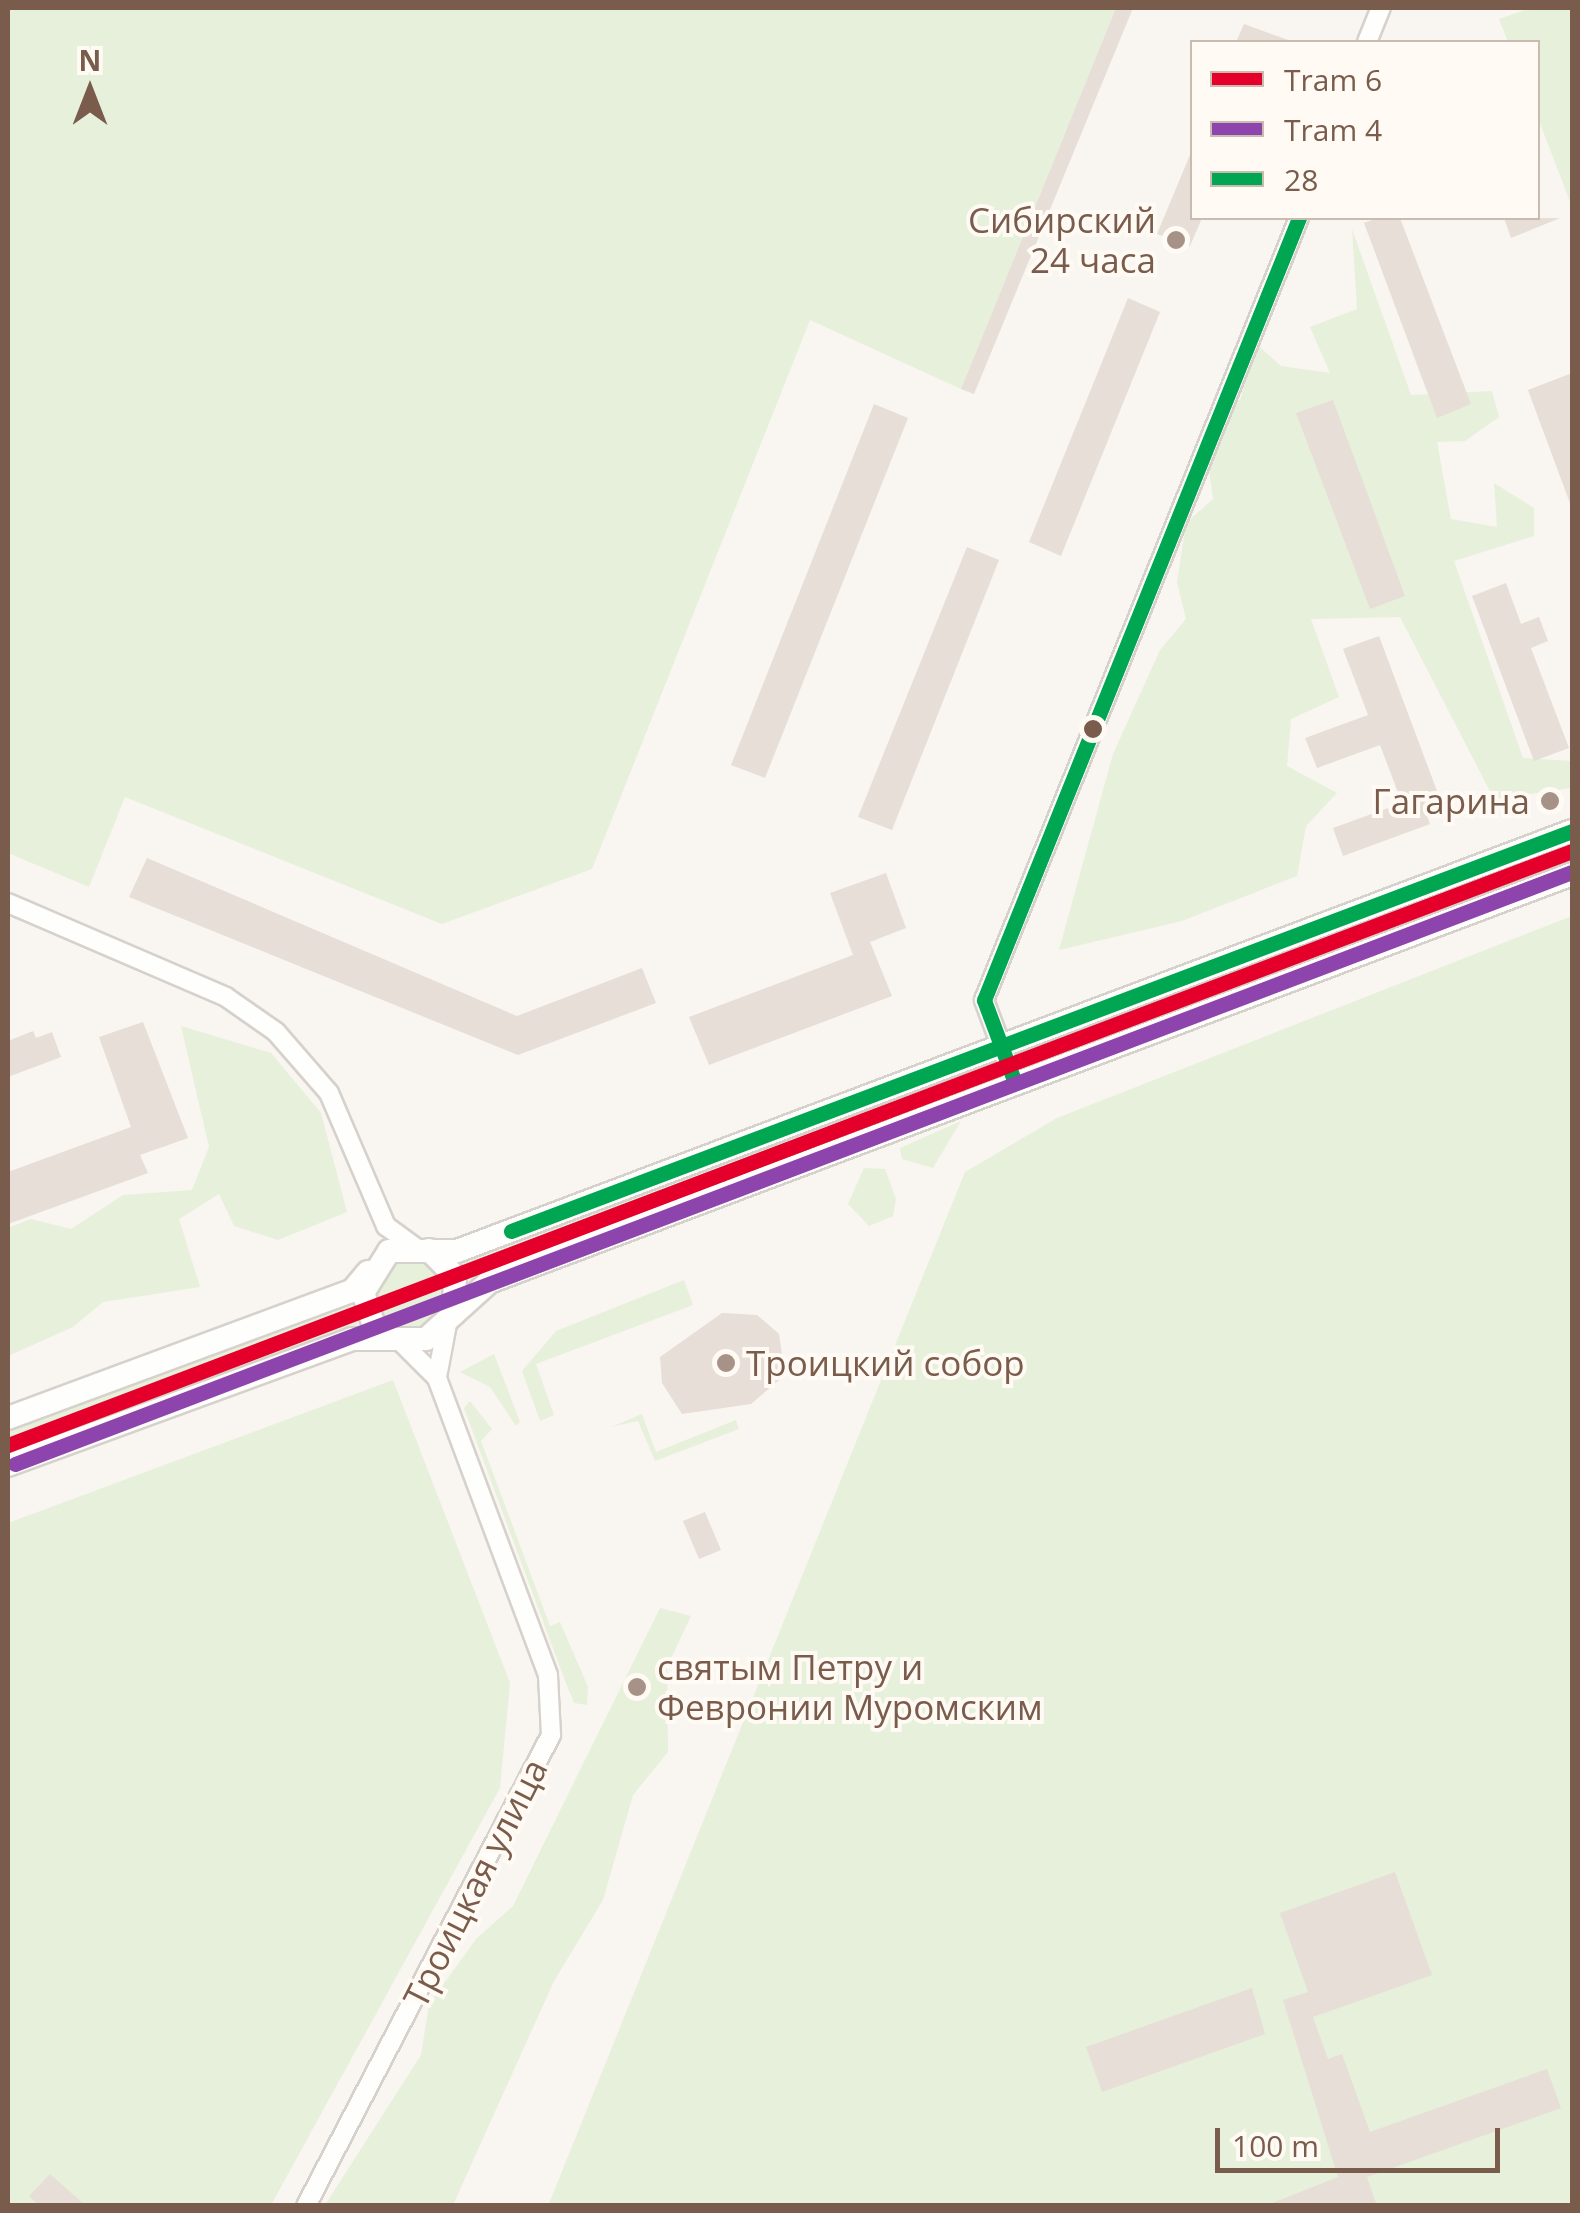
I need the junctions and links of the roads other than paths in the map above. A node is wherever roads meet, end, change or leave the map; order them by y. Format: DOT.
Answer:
graph roads {
  1 [pos="1382,8"];
  2 [pos="1368,40"];
  3 [pos="1299,220"];
  4 [pos="1572,831"];
  5 [pos="1572,874"];
  6 [pos="8,903"];
  7 [pos="1000,1046"];
  8 [pos="1014,1080"];
  9 [pos="378,1212"];
  10 [pos="422,1248"];
  11 [pos="367,1278"];
  12 [pos="449,1322"];
  13 [pos="397,1340"];
  14 [pos="437,1378"];
  15 [pos="8,1418"];
  16 [pos="8,1466"];
  17 [pos="306,2206"];
  1 -- 2 [label="street"];
  3 -- 7 [label="street"];
  4 -- 7 [label="main road"];
  5 -- 8 [label="main road"];
  6 -- 9 [label="street"];
  7 -- 8 [label="street"];
  7 -- 10 [label="main road"];
  8 -- 12 [label="main road"];
  9 -- 10 [label="street"];
  9 -- 11 [label="street"];
  10 -- 11 [label="main road"];
  10 -- 12 [label="main road"];
  11 -- 13 [label="main road"];
  11 -- 15 [label="main road"];
  12 -- 13 [label="main road"];
  12 -- 14 [label="street"];
  13 -- 14 [label="street"];
  13 -- 16 [label="main road"];
  14 -- 17 [label="street, Троицкая улица"];
}
